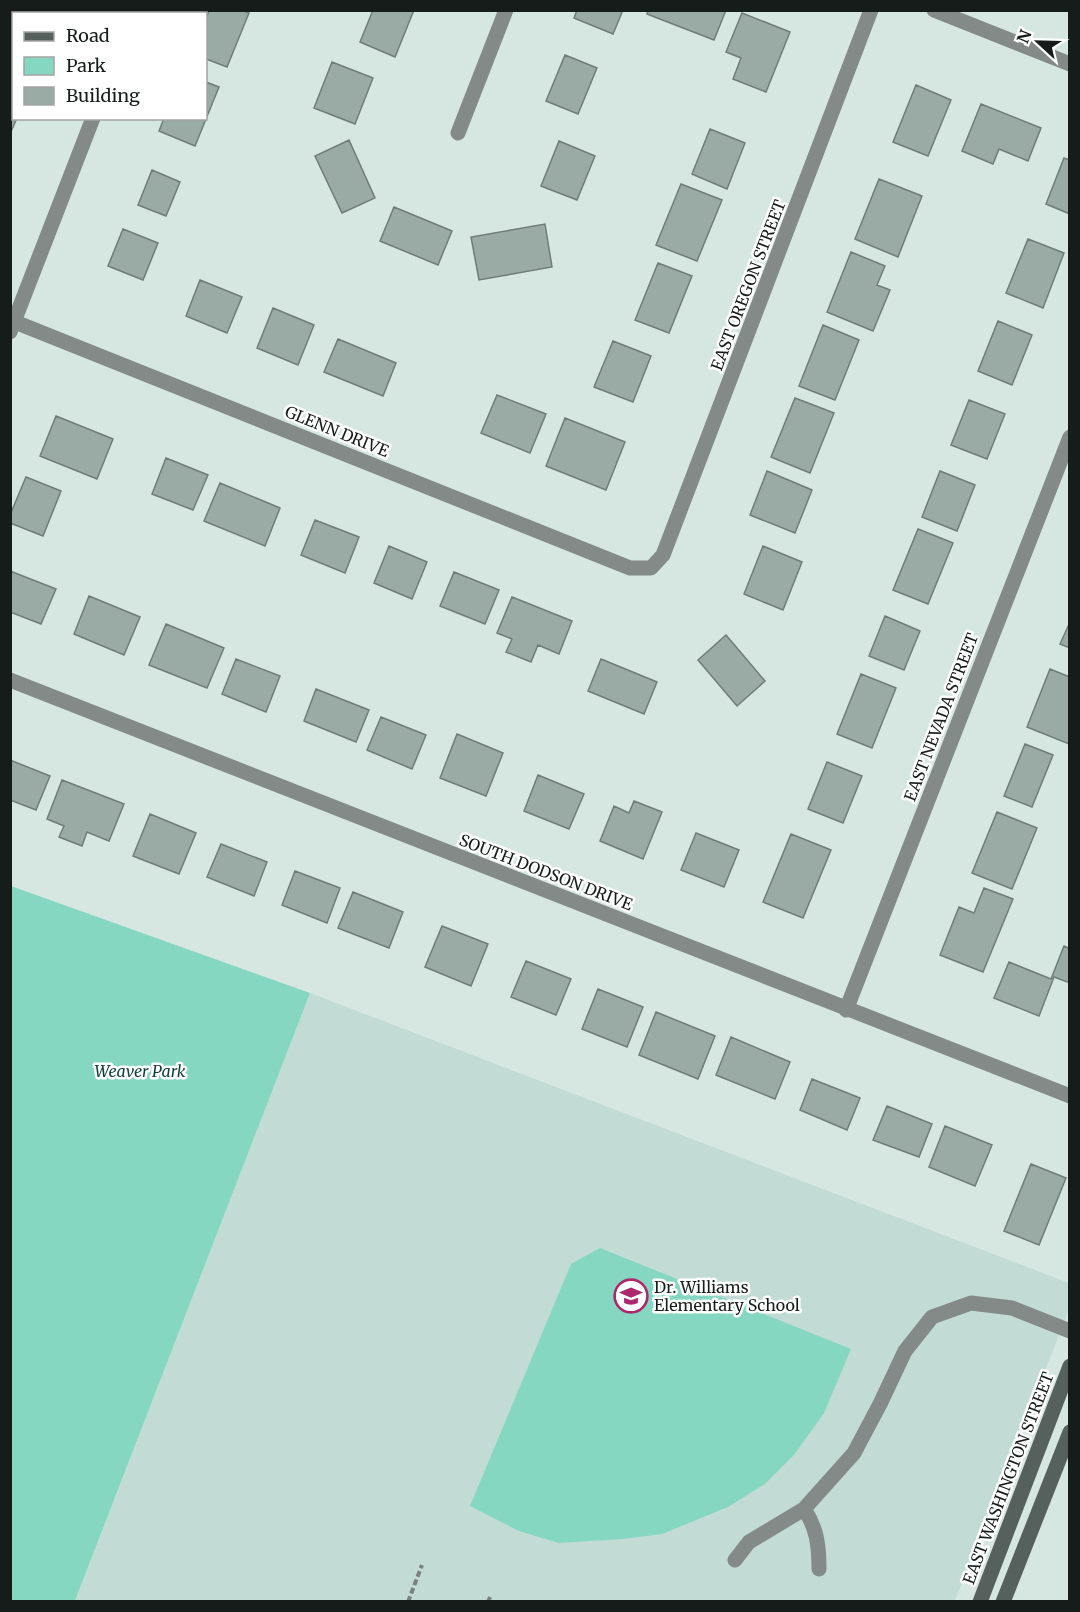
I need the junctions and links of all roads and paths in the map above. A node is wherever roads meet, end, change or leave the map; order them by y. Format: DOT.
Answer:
graph roads {
  1 [pos="871,10"];
  2 [pos="934,10"];
  3 [pos="506,12"];
  4 [pos="1070,64"];
  5 [pos="92,120"];
  6 [pos="458,133"];
  7 [pos="12,325"];
  8 [pos="1070,437"];
  9 [pos="651,568"];
  10 [pos="10,680"];
  11 [pos="846,1010"];
  12 [pos="1070,1096"];
  13 [pos="1070,1330"];
  14 [pos="1070,1366"];
  15 [pos="1070,1432"];
  16 [pos="804,1509"];
  17 [pos="735,1560"];
  18 [pos="422,1565"];
  19 [pos="819,1569"];
  20 [pos="408,1602"];
  21 [pos="449,1602"];
  22 [pos="456,1602"];
  23 [pos="980,1602"];
  24 [pos="1003,1602"];
  1 -- 9 [label="street, EAST OREGON STREET"];
  2 -- 4 [label="street"];
  3 -- 6 [label="street"];
  5 -- 7 [label="street"];
  7 -- 9 [label="street, GLENN DRIVE"];
  8 -- 11 [label="street, EAST NEVADA STREET"];
  10 -- 11 [label="street, SOUTH DODSON DRIVE"];
  11 -- 12 [label="street, SOUTH DODSON DRIVE"];
  13 -- 16 [label="street"];
  14 -- 23 [label="main road, EAST WASHINGTON STREET"];
  15 -- 24 [label="main road"];
  16 -- 17 [label="street"];
  16 -- 19 [label="street"];
  18 -- 20 [label="path"];
  21 -- 22 [label="path"];
}
